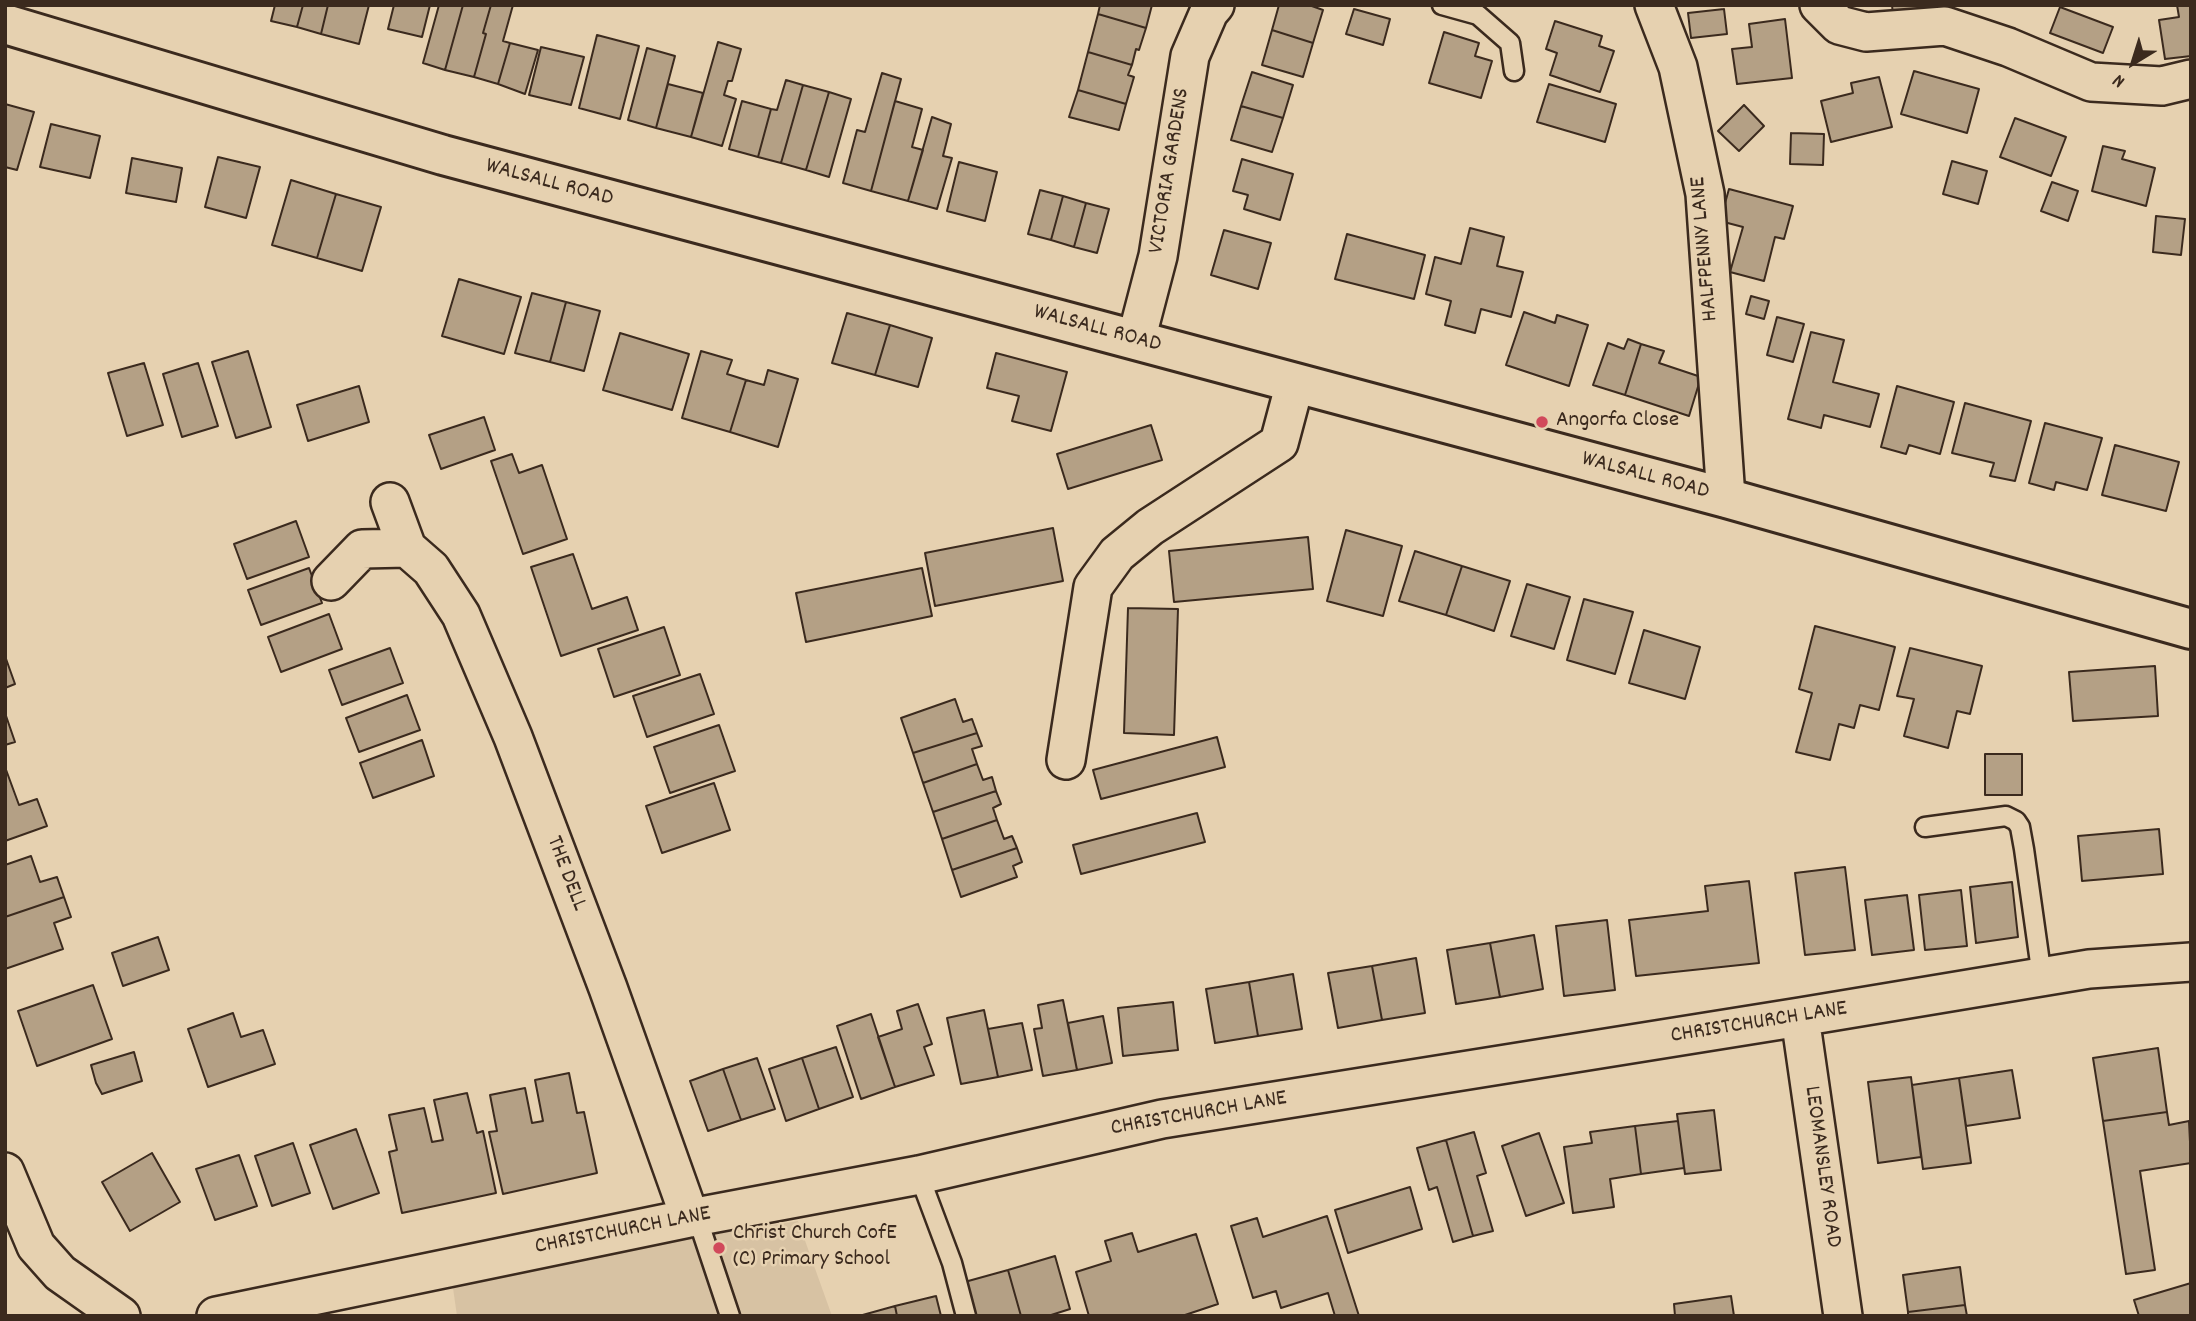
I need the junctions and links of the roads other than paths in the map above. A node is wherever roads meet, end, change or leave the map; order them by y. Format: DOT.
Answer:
graph roads {
  1 [pos="1215,5"];
  2 [pos="1442,5"];
  3 [pos="1654,5"];
  4 [pos="1819,5"];
  5 [pos="5,23"];
  6 [pos="1514,71"];
  7 [pos="2191,79"];
  8 [pos="1136,340"];
  9 [pos="1295,383"];
  10 [pos="1726,498"];
  11 [pos="390,502"];
  12 [pos="407,548"];
  13 [pos="331,581"];
  14 [pos="2191,629"];
  15 [pos="1066,760"];
  16 [pos="1925,828"];
  17 [pos="2191,962"];
  18 [pos="2042,977"];
  19 [pos="1800,1017"];
  20 [pos="5,1172"];
  21 [pos="919,1175"];
  22 [pos="693,1217"];
  23 [pos="121,1316"];
  24 [pos="216,1316"];
  25 [pos="730,1316"];
  26 [pos="966,1316"];
  27 [pos="1843,1316"];
  1 -- 8 [label="street, VICTORIA GARDENS"];
  2 -- 6 [label="lane"];
  3 -- 10 [label="street, HALFPENNY LANE"];
  4 -- 7 [label="street"];
  5 -- 8 [label="street, WALSALL ROAD"];
  8 -- 9 [label="street, WALSALL ROAD"];
  9 -- 10 [label="street, WALSALL ROAD"];
  9 -- 15 [label="street"];
  10 -- 14 [label="street, WALSALL ROAD"];
  11 -- 12 [label="street, THE DELL"];
  12 -- 13 [label="street"];
  12 -- 22 [label="street, THE DELL"];
  16 -- 18 [label="lane"];
  17 -- 18 [label="street, CHRISTCHURCH LANE"];
  18 -- 19 [label="street, CHRISTCHURCH LANE"];
  19 -- 21 [label="street, CHRISTCHURCH LANE"];
  19 -- 27 [label="street, LEOMANSLEY ROAD"];
  20 -- 23 [label="street"];
  21 -- 22 [label="street, CHRISTCHURCH LANE"];
  21 -- 26 [label="lane"];
  22 -- 24 [label="street, CHRISTCHURCH LANE"];
  22 -- 25 [label="lane"];
}
